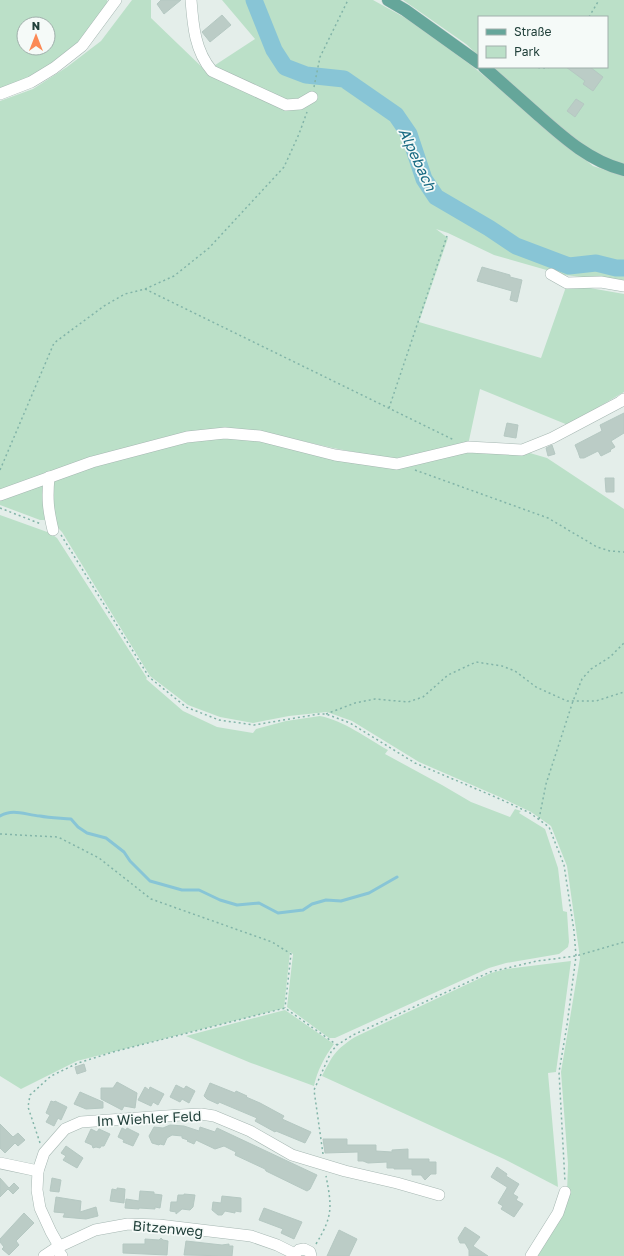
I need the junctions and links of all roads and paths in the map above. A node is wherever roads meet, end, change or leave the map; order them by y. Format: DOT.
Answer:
graph roads {
  1 [pos="116,0"];
  2 [pos="191,0"];
  3 [pos="348,0"];
  4 [pos="388,0"];
  5 [pos="599,0"];
  6 [pos="590,16"];
  7 [pos="478,62"];
  8 [pos="485,68"];
  9 [pos="534,68"];
  10 [pos="547,68"];
  11 [pos="315,82"];
  12 [pos="0,94"];
  13 [pos="312,97"];
  14 [pos="624,170"];
  15 [pos="447,236"];
  16 [pos="551,274"];
  17 [pos="624,286"];
  18 [pos="145,289"];
  19 [pos="623,402"];
  20 [pos="389,408"];
  21 [pos="468,447"];
  22 [pos="397,464"];
  23 [pos="0,470"];
  24 [pos="49,477"];
  25 [pos="0,495"];
  26 [pos="0,508"];
  27 [pos="54,530"];
  28 [pos="624,552"];
  29 [pos="624,643"];
  30 [pos="624,692"];
  31 [pos="573,702"];
  32 [pos="326,714"];
  33 [pos="540,819"];
  34 [pos="0,834"];
  35 [pos="624,942"];
  36 [pos="576,956"];
  37 [pos="285,1008"];
  38 [pos="337,1044"];
  39 [pos="44,1153"];
  40 [pos="0,1163"];
  41 [pos="324,1164"];
  42 [pos="38,1171"];
  43 [pos="565,1192"];
  44 [pos="439,1195"];
  45 [pos="59,1250"];
  46 [pos="310,1254"];
  47 [pos="295,1255"];
  48 [pos="44,1256"];
  49 [pos="531,1256"];
  1 -- 12 [label="street"];
  2 -- 13 [label="street"];
  3 -- 11 [label="path"];
  4 -- 7 [label="main road"];
  5 -- 6 [label="path"];
  8 -- 14 [label="main road"];
  9 -- 10 [label="path"];
  13 -- 18 [label="path"];
  15 -- 20 [label="path"];
  16 -- 17 [label="street"];
  18 -- 20 [label="path"];
  18 -- 23 [label="path"];
  19 -- 21 [label="street"];
  20 -- 21 [label="path"];
  21 -- 22 [label="street"];
  22 -- 24 [label="street"];
  22 -- 28 [label="path"];
  24 -- 25 [label="street"];
  24 -- 27 [label="street"];
  26 -- 27 [label="path"];
  27 -- 32 [label="path"];
  29 -- 31 [label="path"];
  30 -- 31 [label="path"];
  31 -- 32 [label="path"];
  31 -- 33 [label="path"];
  32 -- 33 [label="path"];
  33 -- 36 [label="path"];
  34 -- 37 [label="path"];
  35 -- 36 [label="path"];
  36 -- 38 [label="path"];
  36 -- 43 [label="path"];
  37 -- 38 [label="path"];
  37 -- 39 [label="path"];
  38 -- 41 [label="path"];
  39 -- 41 [label="street, Im Wiehler Feld"];
  39 -- 42 [label="street, Im Wiehler Feld"];
  40 -- 42 [label="street"];
  41 -- 44 [label="street, Im Wiehler Feld"];
  41 -- 46 [label="path"];
  42 -- 45 [label="street, Im Wiehler Feld"];
  43 -- 49 [label="street"];
  45 -- 47 [label="street, Bitzenweg"];
  45 -- 48 [label="street, Bitzenweg"];
  46 -- 47 [label="street, Bitzenweg"];
}
